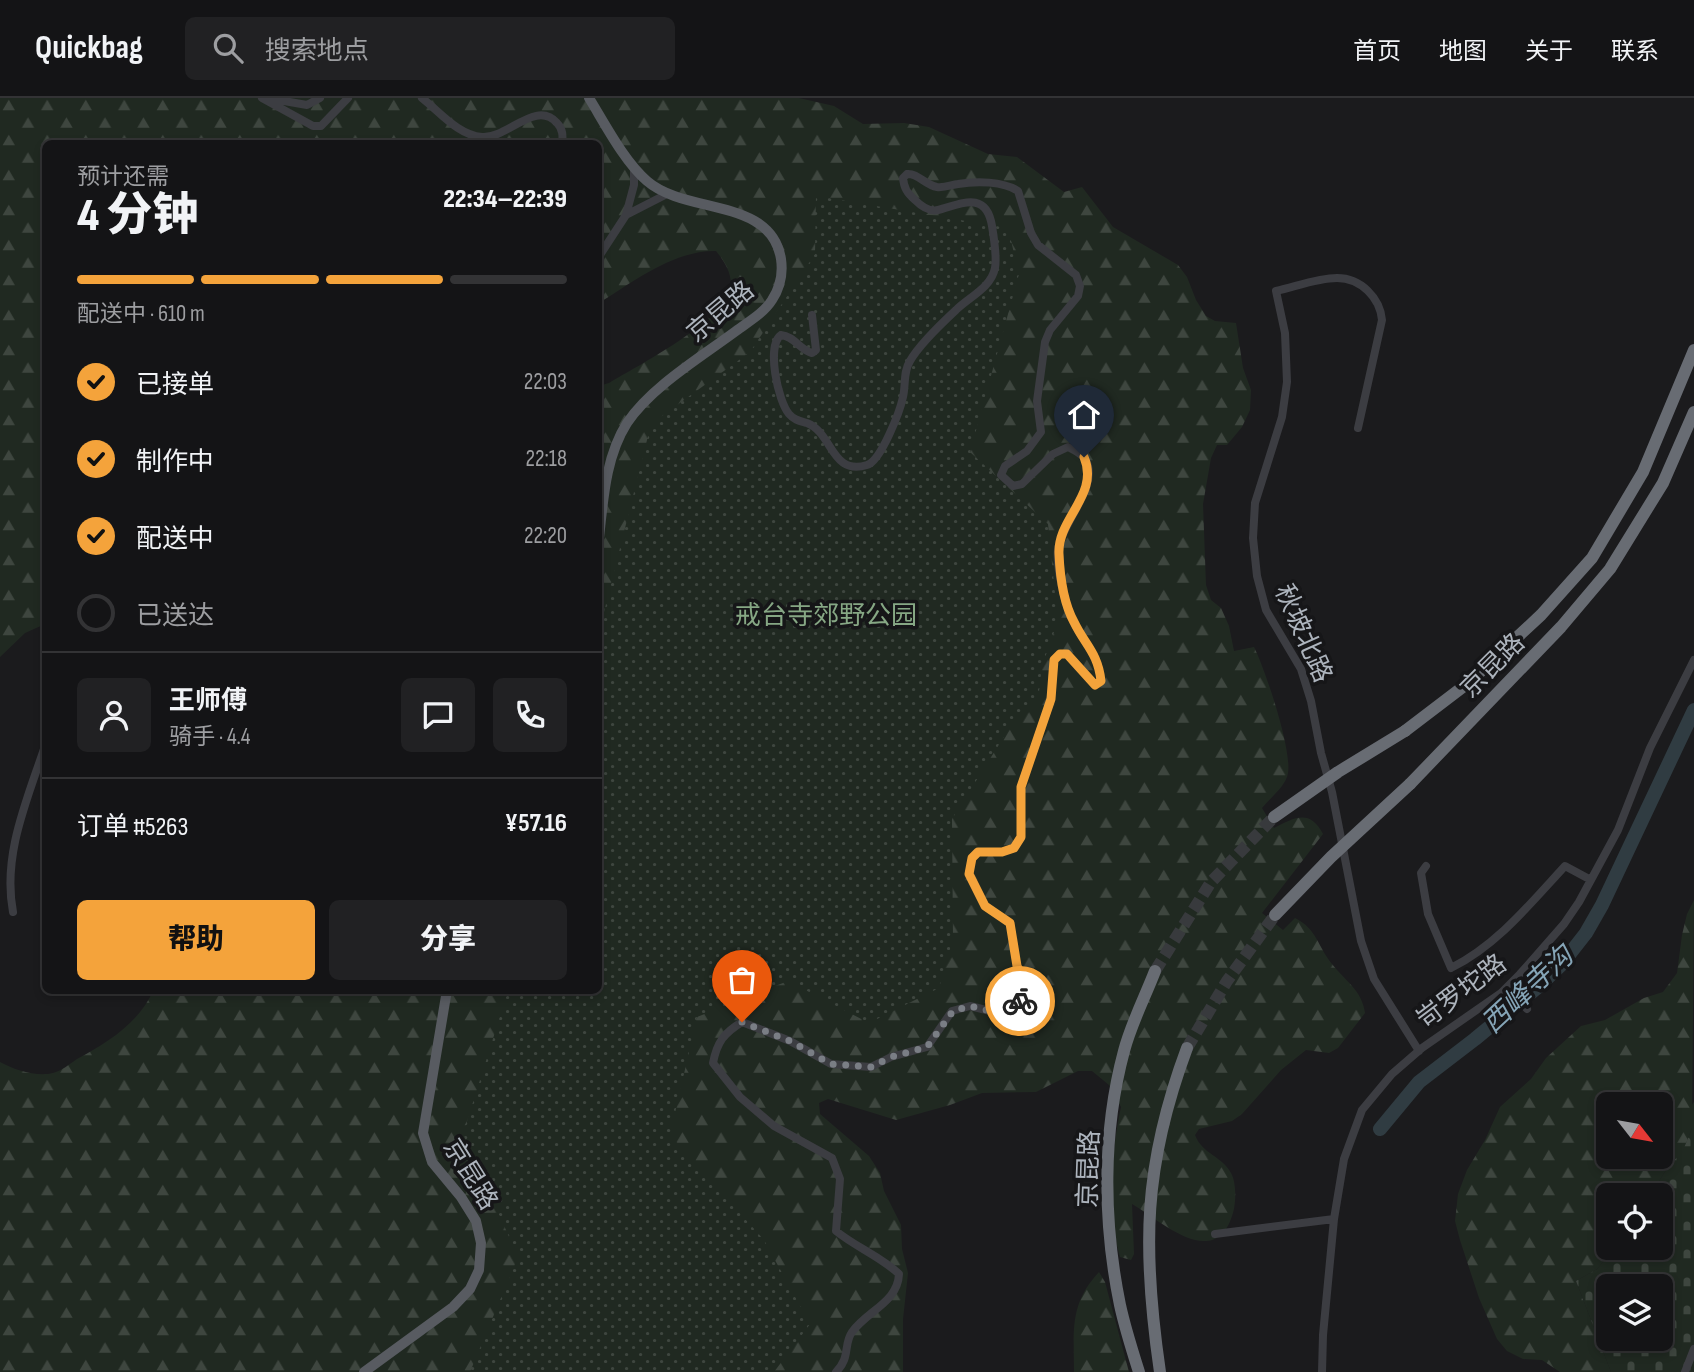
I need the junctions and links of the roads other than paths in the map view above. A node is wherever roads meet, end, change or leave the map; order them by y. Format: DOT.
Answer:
graph roads {
  1 [pos="265,98"];
  2 [pos="320,98"];
  3 [pos="348,98"];
  4 [pos="422,98"];
  5 [pos="589,98"];
  6 [pos="562,140"];
  7 [pos="634,167"];
  8 [pos="667,194"];
  9 [pos="626,215"];
  10 [pos="602,252"];
  11 [pos="812,315"];
  12 [pos="1694,350"];
  13 [pos="1694,412"];
  14 [pos="1358,428"];
  15 [pos="602,521"];
  16 [pos="1694,660"];
  17 [pos="42,755"];
  18 [pos="1274,817"];
  19 [pos="1426,866"];
  20 [pos="1591,880"];
  21 [pos="13,912"];
  22 [pos="1275,915"];
  23 [pos="1155,971"];
  24 [pos="1506,988"];
  25 [pos="446,994"];
  26 [pos="1526,1007"];
  27 [pos="1187,1048"];
  28 [pos="1419,1051"];
  29 [pos="1334,1219"];
  30 [pos="1214,1234"];
  31 [pos="1694,1349"];
  32 [pos="364,1372"];
  33 [pos="836,1372"];
  34 [pos="1139,1372"];
  35 [pos="1160,1372"];
  36 [pos="1322,1372"];
  37 [pos="1685,1372"];
  1 -- 2 [label="street"];
  1 -- 3 [label="street"];
  4 -- 6 [label="street"];
  5 -- 7 [label="main road, 京昆路"];
  7 -- 8 [label="main road, 京昆路"];
  7 -- 9 [label="street"];
  8 -- 9 [label="street"];
  8 -- 15 [label="main road, 京昆路"];
  9 -- 10 [label="street"];
  11 -- 33 [label="street"];
  12 -- 18 [label="highway, 京昆路, bridge"];
  13 -- 22 [label="highway, 京昆路, bridge"];
  14 -- 28 [label="street, 秋坡北路"];
  16 -- 20 [label="street, 岢罗坨路"];
  17 -- 21 [label="street"];
  19 -- 20 [label="street"];
  20 -- 24 [label="street, 岢罗坨路"];
  23 -- 34 [label="highway, 京昆路"];
  24 -- 26 [label="street"];
  24 -- 28 [label="street, 岢罗坨路"];
  25 -- 32 [label="main road, 京昆路"];
  27 -- 35 [label="highway"];
  28 -- 29 [label="street, 岢罗坨路"];
  29 -- 30 [label="street"];
  29 -- 36 [label="street, 岢罗坨路"];
  31 -- 37 [label="street"];
}
